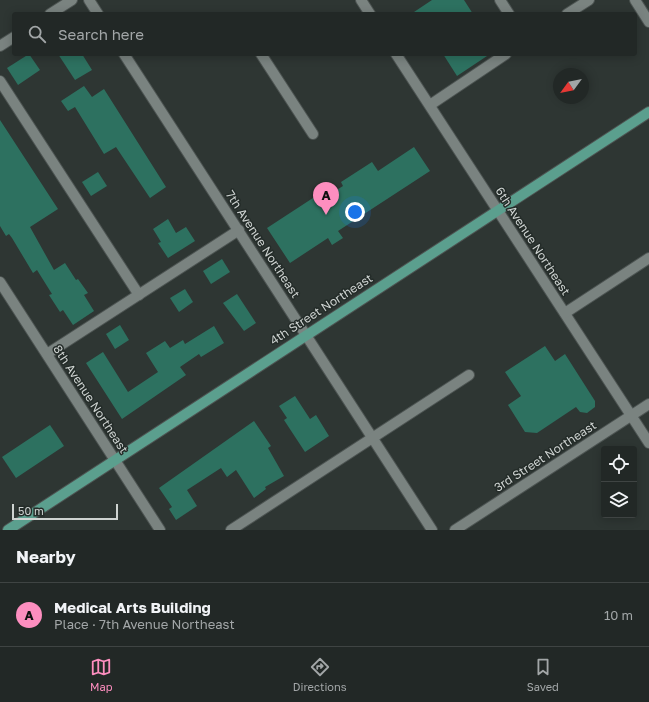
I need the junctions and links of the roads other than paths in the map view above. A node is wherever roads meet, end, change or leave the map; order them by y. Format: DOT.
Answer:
graph roads {
  1 [pos="72,0"];
  2 [pos="89,0"];
  3 [pos="361,0"];
  4 [pos="500,0"];
  5 [pos="589,0"];
  6 [pos="634,0"];
  7 [pos="53,12"];
  8 [pos="97,12"];
  9 [pos="369,12"];
  10 [pos="508,12"];
  11 [pos="570,12"];
  12 [pos="649,22"];
  13 [pos="12,38"];
  14 [pos="0,46"];
  15 [pos="125,56"];
  16 [pos="262,56"];
  17 [pos="397,56"];
  18 [pos="503,56"];
  19 [pos="0,81"];
  20 [pos="430,106"];
  21 [pos="649,112"];
  22 [pos="313,134"];
  23 [pos="497,210"];
  24 [pos="239,230"];
  25 [pos="649,258"];
  26 [pos="0,282"];
  27 [pos="139,295"];
  28 [pos="565,313"];
  29 [pos="307,334"];
  30 [pos="47,354"];
  31 [pos="469,374"];
  32 [pos="649,404"];
  33 [pos="631,416"];
  34 [pos="373,438"];
  35 [pos="649,443"];
  36 [pos="115,461"];
  37 [pos="8,530"];
  38 [pos="160,530"];
  39 [pos="231,530"];
  40 [pos="432,530"];
  41 [pos="455,530"];
  1 -- 7 [label="street"];
  2 -- 8 [label="street"];
  3 -- 9 [label="street"];
  4 -- 10 [label="street"];
  5 -- 11 [label="street"];
  6 -- 12 [label="street"];
  13 -- 14 [label="street"];
  15 -- 24 [label="street, 7th Avenue Northeast"];
  16 -- 22 [label="street"];
  17 -- 20 [label="street, 6th Avenue Northeast"];
  18 -- 20 [label="street"];
  19 -- 27 [label="street"];
  20 -- 23 [label="street, 6th Avenue Northeast"];
  21 -- 23 [label="main road, 4th Street Northeast"];
  23 -- 28 [label="street, 6th Avenue Northeast"];
  23 -- 29 [label="main road, 4th Street Northeast"];
  24 -- 27 [label="street"];
  24 -- 29 [label="street, 7th Avenue Northeast"];
  25 -- 28 [label="street"];
  26 -- 30 [label="street, 8th Avenue Northeast"];
  27 -- 30 [label="street"];
  28 -- 33 [label="street, 6th Avenue Northeast"];
  29 -- 34 [label="street, 7th Avenue Northeast"];
  29 -- 36 [label="main road, 4th Street Northeast"];
  30 -- 36 [label="street, 8th Avenue Northeast"];
  31 -- 34 [label="street"];
  32 -- 33 [label="street, 3rd Street Northeast"];
  33 -- 35 [label="street, 6th Avenue Northeast"];
  33 -- 41 [label="street, 3rd Street Northeast"];
  34 -- 39 [label="street"];
  34 -- 40 [label="street, 7th Avenue Northeast"];
  36 -- 37 [label="main road, 4th Street Northeast"];
  36 -- 38 [label="street, 8th Avenue Northeast"];
}
